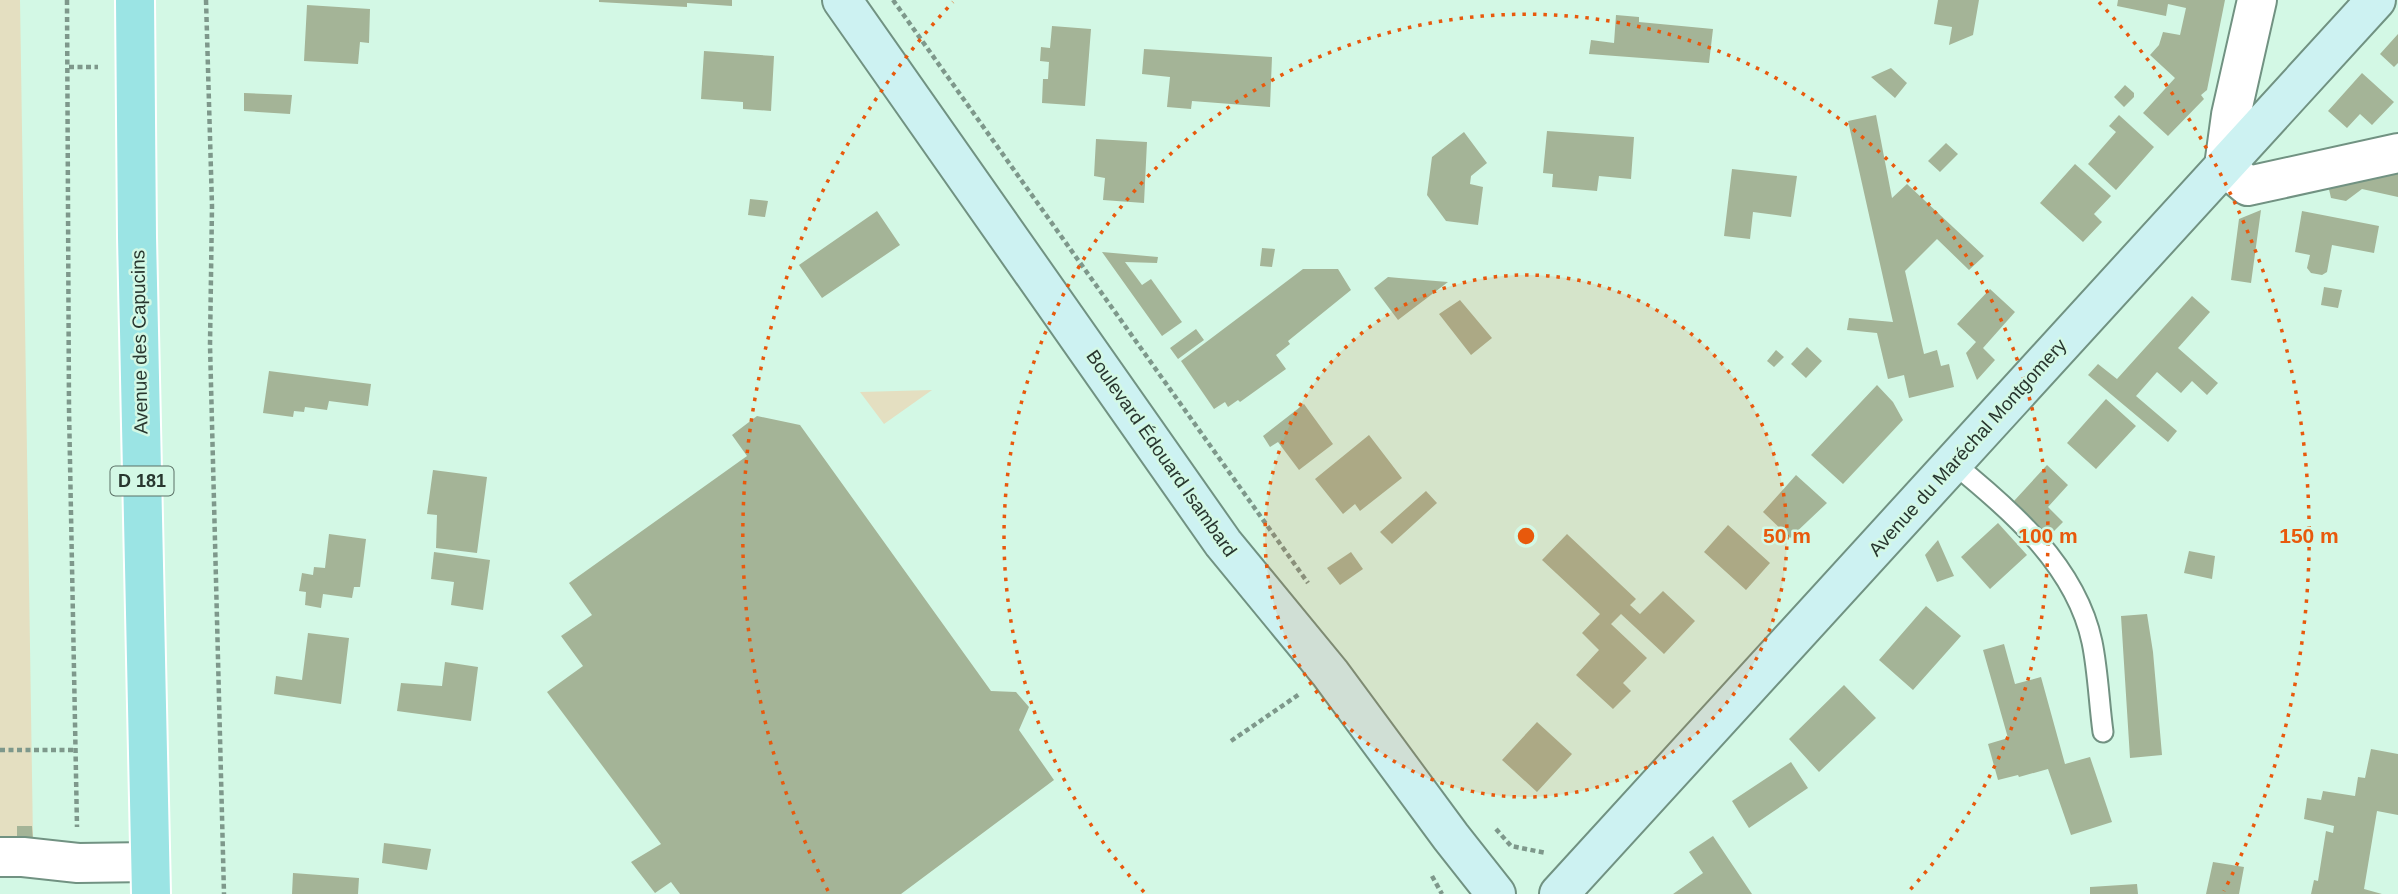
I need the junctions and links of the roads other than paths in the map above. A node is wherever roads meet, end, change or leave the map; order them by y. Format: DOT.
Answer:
graph roads {
  1 [pos="135,0"];
  2 [pos="842,0"];
  3 [pos="2257,0"];
  4 [pos="2376,0"];
  5 [pos="2398,153"];
  6 [pos="2224,166"];
  7 [pos="1953,463"];
  8 [pos="2103,732"];
  9 [pos="0,857"];
  10 [pos="150,878"];
  11 [pos="1496,894"];
  12 [pos="1559,894"];
  1 -- 10 [label="main road, Avenue des Capucins / D 181"];
  2 -- 11 [label="main road, Boulevard Édouard Isambard"];
  3 -- 6 [label="street"];
  4 -- 6 [label="main road, Avenue du Maréchal Montgomery"];
  5 -- 6 [label="street"];
  6 -- 7 [label="main road, Avenue du Maréchal Montgomery"];
  7 -- 8 [label="lane"];
  7 -- 12 [label="main road, Avenue du Maréchal Montgomery"];
  9 -- 10 [label="street"];
}
